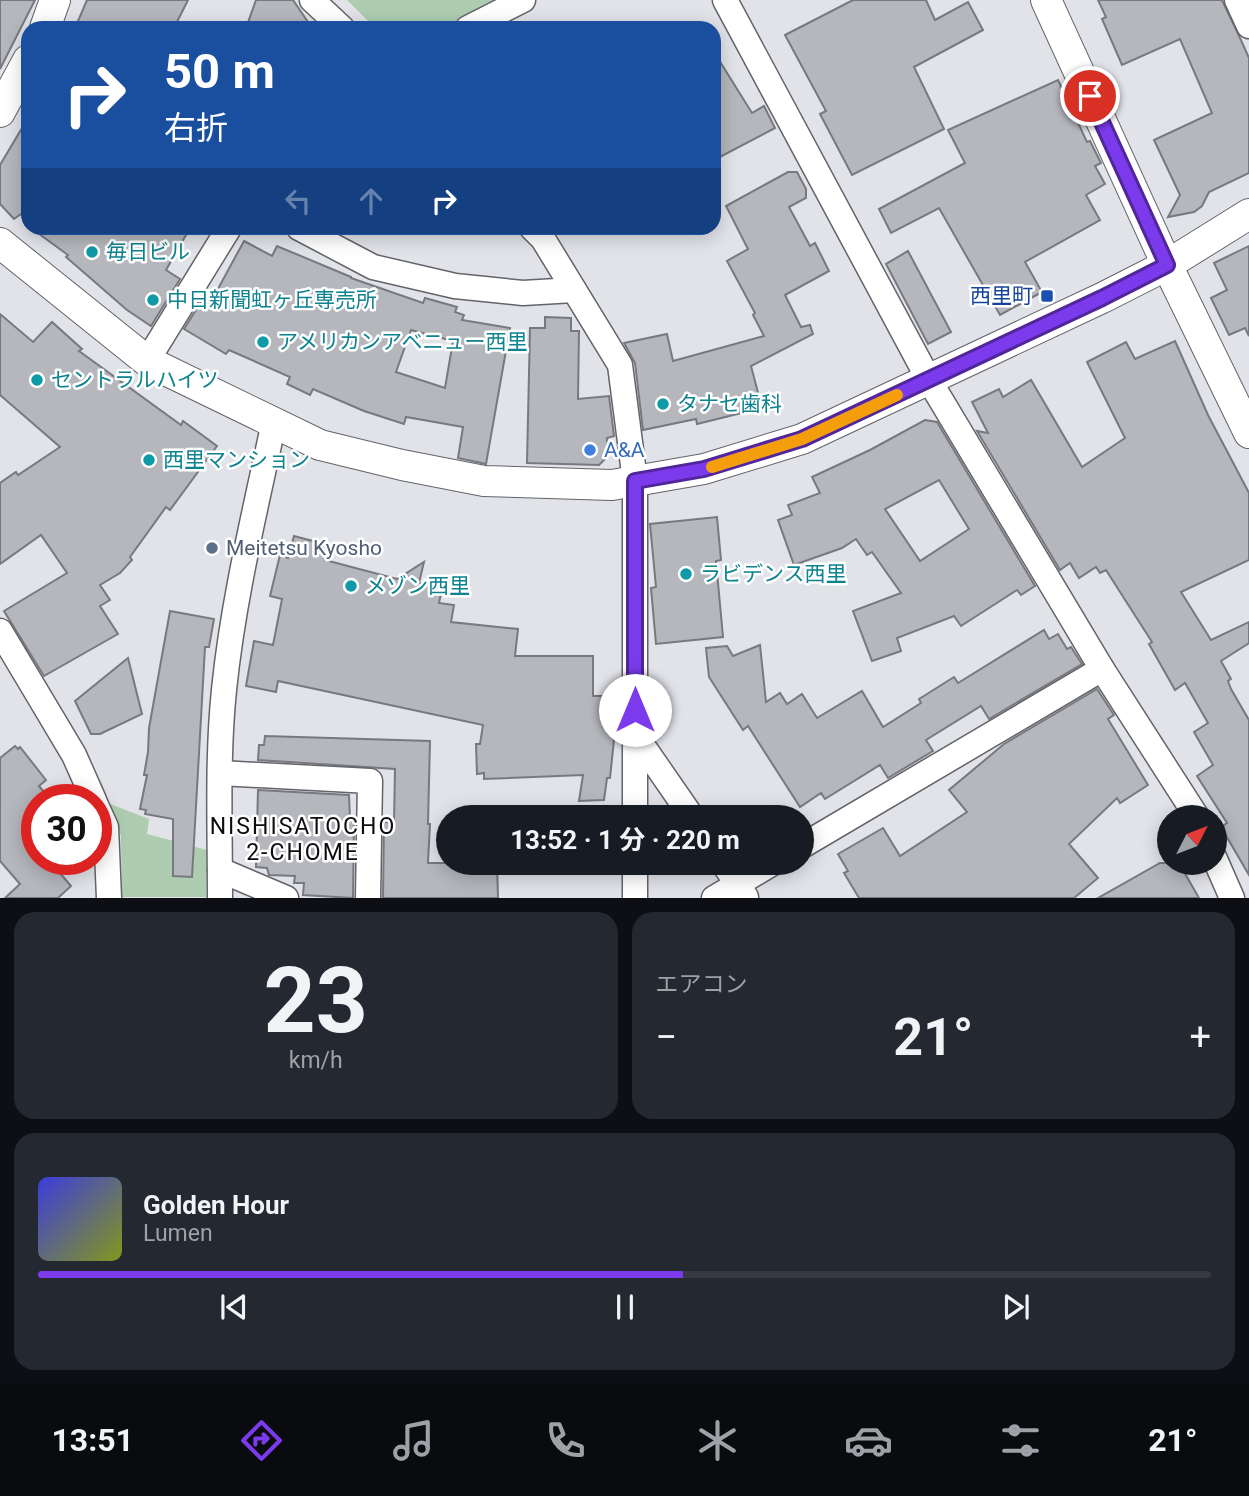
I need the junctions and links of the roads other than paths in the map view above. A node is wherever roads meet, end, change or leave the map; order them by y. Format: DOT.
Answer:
graph roads {
  1 [pos="55,0"];
  2 [pos="523,0"];
  3 [pos="725,0"];
  4 [pos="1046,0"];
  5 [pos="1237,0"];
  6 [pos="48,21"];
  7 [pos="482,21"];
  8 [pos="1249,26"];
  9 [pos="21,73"];
  10 [pos="0,112"];
  11 [pos="1249,214"];
  12 [pos="225,235"];
  13 [pos="312,235"];
  14 [pos="539,235"];
  15 [pos="0,243"];
  16 [pos="1167,265"];
  17 [pos="574,290"];
  18 [pos="147,361"];
  19 [pos="929,380"];
  20 [pos="274,422"];
  21 [pos="1249,433"];
  22 [pos="635,481"];
  23 [pos="0,631"];
  24 [pos="1102,669"];
  25 [pos="635,736"];
  26 [pos="220,773"];
  27 [pos="87,784"];
  28 [pos="635,805"];
  29 [pos="684,805"];
  30 [pos="1189,805"];
  31 [pos="814,839"];
  32 [pos="220,870"];
  33 [pos="108,875"];
  34 [pos="635,875"];
  35 [pos="731,875"];
  36 [pos="759,875"];
  37 [pos="1222,875"];
  38 [pos="741,891"];
  39 [pos="109,898"];
  40 [pos="220,898"];
  41 [pos="286,898"];
  42 [pos="368,898"];
  43 [pos="635,898"];
  44 [pos="714,898"];
  45 [pos="1232,898"];
  1 -- 6 [label="street"];
  2 -- 7 [label="street"];
  3 -- 19 [label="street"];
  4 -- 16 [label="street"];
  5 -- 8 [label="street"];
  9 -- 10 [label="street"];
  11 -- 16 [label="street"];
  12 -- 18 [label="street"];
  13 -- 17 [label="street"];
  14 -- 17 [label="street"];
  15 -- 18 [label="street"];
  16 -- 19 [label="street"];
  16 -- 21 [label="street"];
  17 -- 22 [label="street"];
  18 -- 20 [label="street"];
  19 -- 22 [label="street"];
  19 -- 24 [label="street"];
  20 -- 22 [label="street"];
  20 -- 26 [label="street"];
  22 -- 25 [label="street"];
  23 -- 27 [label="street"];
  24 -- 30 [label="street"];
  24 -- 31 [label="street"];
  25 -- 28 [label="street"];
  25 -- 29 [label="street"];
  26 -- 32 [label="street"];
  26 -- 42 [label="street"];
  32 -- 40 [label="street"];
  32 -- 41 [label="street"];
  33 -- 39 [label="street"];
  34 -- 43 [label="street"];
  35 -- 38 [label="street"];
  36 -- 38 [label="street"];
  37 -- 45 [label="street"];
  38 -- 44 [label="street"];
}
